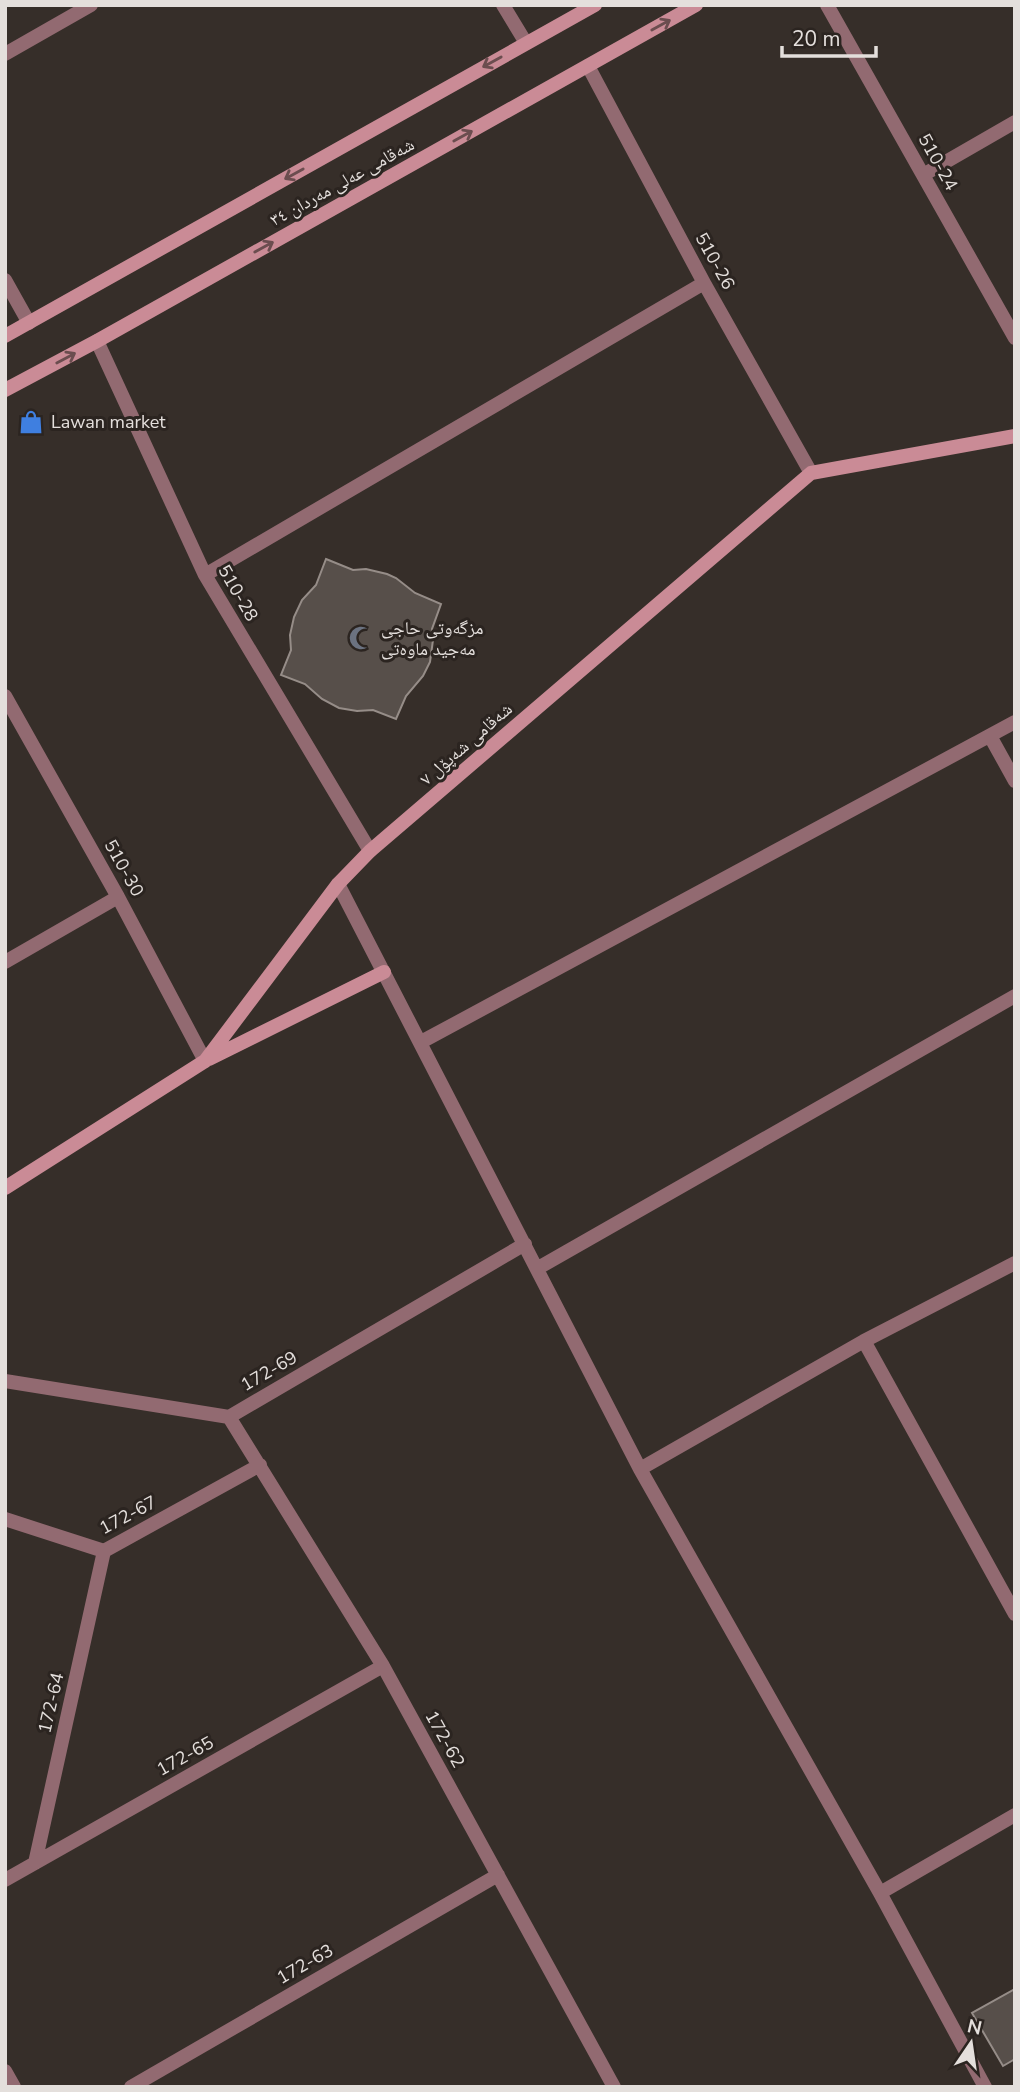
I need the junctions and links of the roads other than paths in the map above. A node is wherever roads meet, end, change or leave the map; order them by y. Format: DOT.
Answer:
graph roads {
  1 [pos="90,5"];
  2 [pos="503,5"];
  3 [pos="594,5"];
  4 [pos="696,5"];
  5 [pos="827,5"];
  6 [pos="526,44"];
  7 [pos="5,54"];
  8 [pos="588,66"];
  9 [pos="1015,122"];
  10 [pos="923,175"];
  11 [pos="5,279"];
  12 [pos="704,283"];
  13 [pos="29,323"];
  14 [pos="5,336"];
  15 [pos="1015,338"];
  16 [pos="97,341"];
  17 [pos="5,390"];
  18 [pos="1015,436"];
  19 [pos="811,473"];
  20 [pos="205,575"];
  21 [pos="5,696"];
  22 [pos="1015,722"];
  23 [pos="990,736"];
  24 [pos="1015,780"];
  25 [pos="370,851"];
  26 [pos="338,884"];
  27 [pos="118,897"];
  28 [pos="5,962"];
  29 [pos="384,972"];
  30 [pos="1015,996"];
  31 [pos="421,1042"];
  32 [pos="205,1061"];
  33 [pos="5,1188"];
  34 [pos="525,1244"];
  35 [pos="1015,1263"];
  36 [pos="538,1268"];
  37 [pos="863,1340"];
  38 [pos="5,1381"];
  39 [pos="229,1417"];
  40 [pos="260,1465"];
  41 [pos="640,1469"];
  42 [pos="5,1519"];
  43 [pos="104,1551"];
  44 [pos="1015,1614"];
  45 [pos="383,1666"];
  46 [pos="1015,1815"];
  47 [pos="35,1863"];
  48 [pos="498,1875"];
  49 [pos="5,1880"];
  50 [pos="880,1893"];
  51 [pos="5,2071"];
  52 [pos="14,2087"];
  53 [pos="131,2087"];
  54 [pos="614,2087"];
  55 [pos="985,2087"];
  1 -- 7 [label="street"];
  2 -- 6 [label="street"];
  3 -- 6 [label="street, شەقامی عەلی مەردان ٣٤"];
  8 -- 4 [label="street, شەقامی عەلی مەردان ٣٤, one-way"];
  5 -- 10 [label="street, 510-24"];
  6 -- 13 [label="street, شەقامی عەلی مەردان ٣٤, one-way"];
  8 -- 12 [label="street, 510-26"];
  16 -- 8 [label="street, شەقامی عەلی مەردان ٣٤, one-way"];
  9 -- 10 [label="street"];
  10 -- 15 [label="street, 510-24"];
  11 -- 13 [label="street"];
  12 -- 19 [label="street, 510-26"];
  12 -- 20 [label="street"];
  13 -- 14 [label="street, شەقامی عەلی مەردان ٣٤"];
  17 -- 16 [label="street, شەقامی عەلی مەردان ٣٤, one-way"];
  16 -- 20 [label="street, 510-28"];
  18 -- 19 [label="street"];
  19 -- 25 [label="street, شەقامی شەپۆل ٧"];
  20 -- 25 [label="street, 510-28"];
  21 -- 27 [label="street, 510-30"];
  22 -- 23 [label="street"];
  23 -- 24 [label="street"];
  23 -- 31 [label="street"];
  25 -- 26 [label="street, شەقامی شەپۆل ٧"];
  26 -- 29 [label="street"];
  26 -- 32 [label="street, شەقامی شەپۆل ٧"];
  27 -- 28 [label="street"];
  27 -- 32 [label="street, 510-30"];
  29 -- 31 [label="street"];
  29 -- 32 [label="street"];
  30 -- 36 [label="street"];
  31 -- 34 [label="street"];
  32 -- 33 [label="street, شەقامی شەپۆل ٧"];
  34 -- 36 [label="street"];
  34 -- 39 [label="street, 172-69"];
  35 -- 37 [label="street"];
  36 -- 41 [label="street"];
  37 -- 41 [label="street"];
  37 -- 44 [label="street"];
  38 -- 39 [label="street"];
  39 -- 40 [label="street, 172-62"];
  40 -- 43 [label="street, 172-67"];
  40 -- 45 [label="street, 172-62"];
  41 -- 50 [label="street"];
  42 -- 43 [label="street, 172-67"];
  43 -- 47 [label="street, 172-64"];
  45 -- 47 [label="street, 172-65"];
  45 -- 48 [label="street, 172-62"];
  46 -- 50 [label="street"];
  47 -- 49 [label="street, 172-65"];
  48 -- 53 [label="street, 172-63"];
  48 -- 54 [label="street, 172-62"];
  50 -- 55 [label="street"];
  51 -- 52 [label="street"];
}
